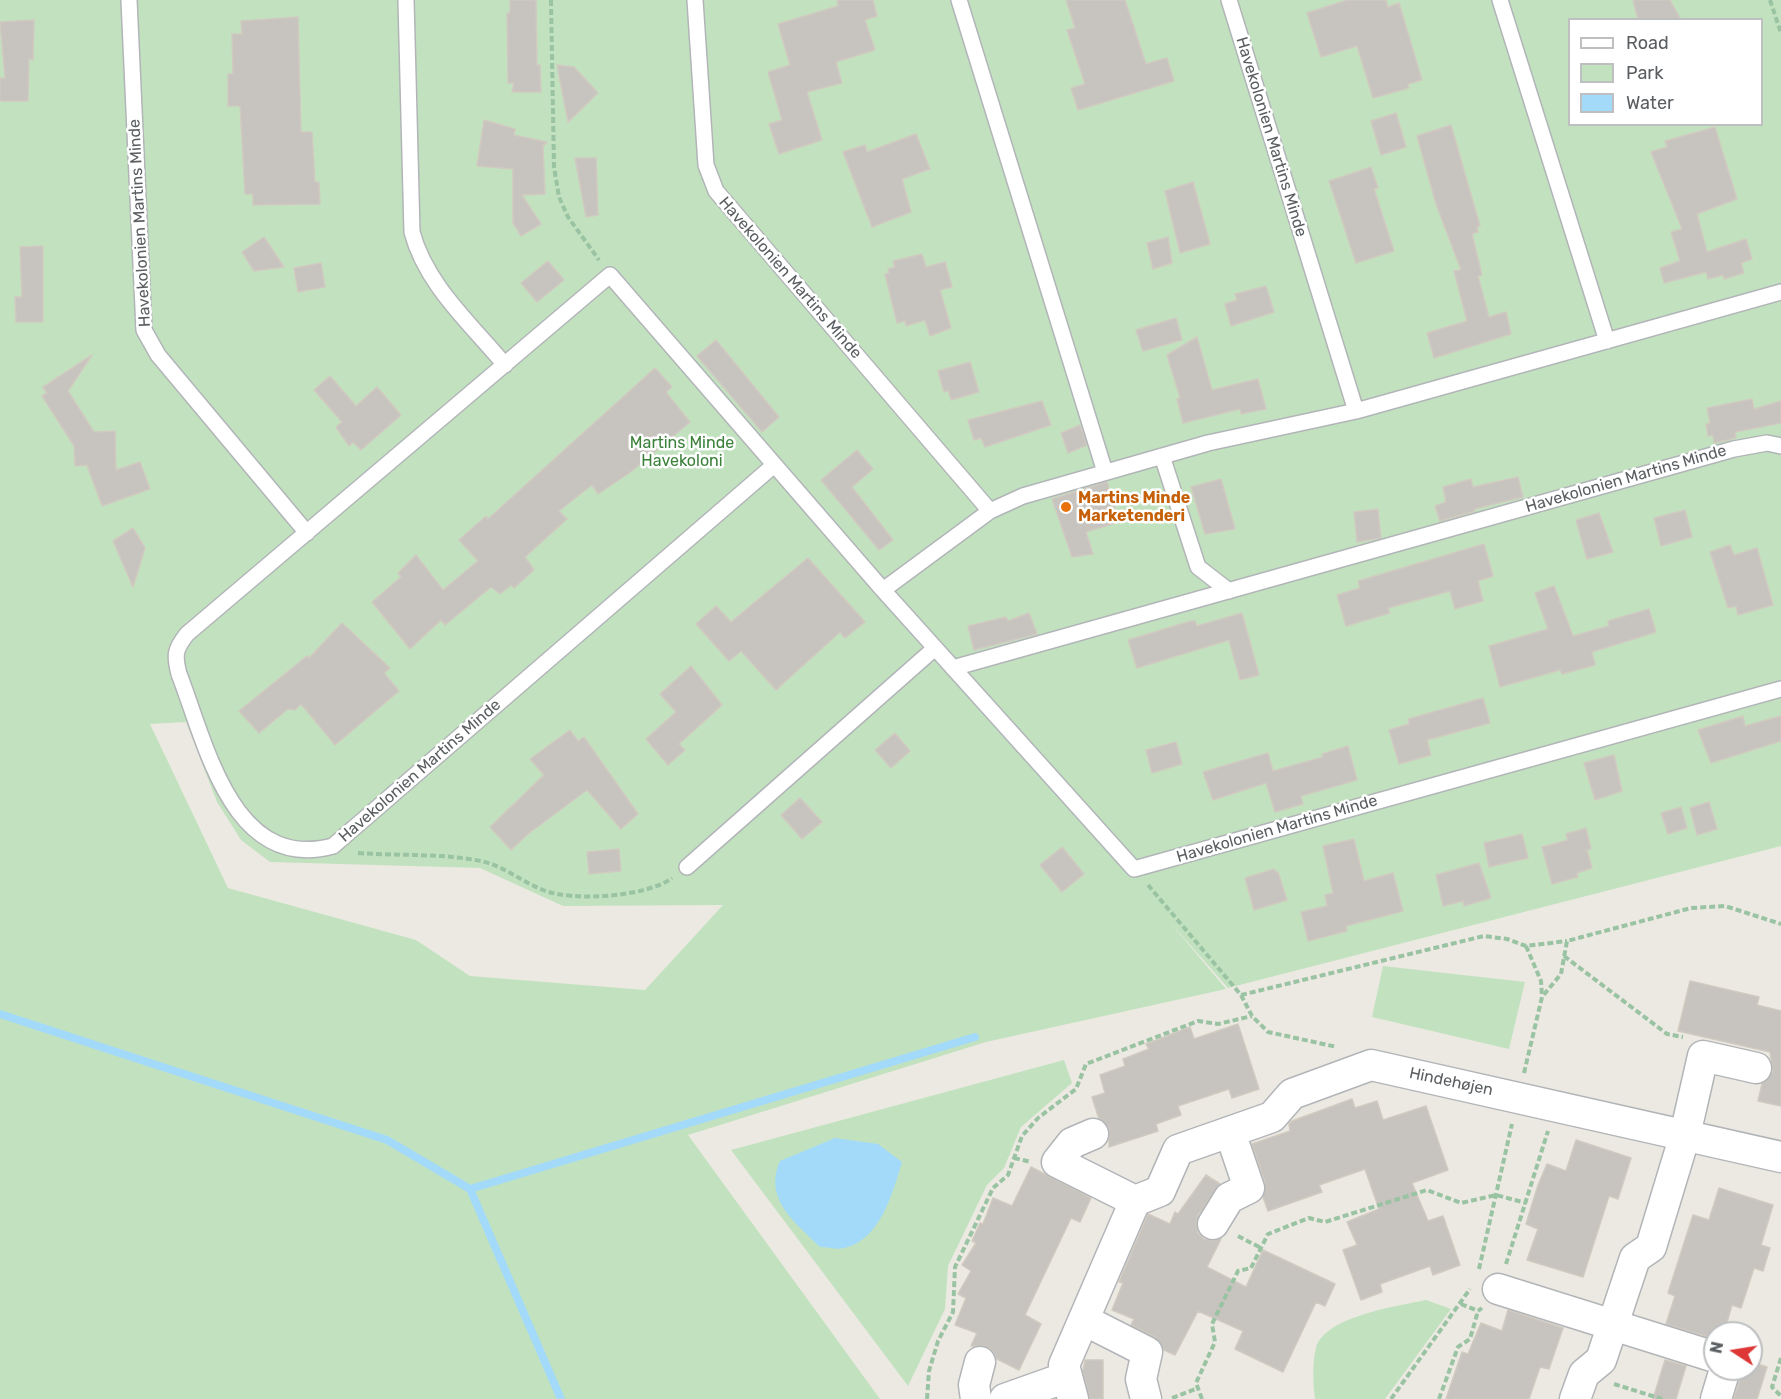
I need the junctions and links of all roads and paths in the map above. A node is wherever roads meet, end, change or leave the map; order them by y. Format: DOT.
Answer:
graph roads {
  1 [pos="129,0"];
  2 [pos="406,0"];
  3 [pos="551,0"];
  4 [pos="694,0"];
  5 [pos="959,0"];
  6 [pos="1228,0"];
  7 [pos="1500,0"];
  8 [pos="1770,0"];
  9 [pos="1781,33"];
  10 [pos="610,275"];
  11 [pos="1781,292"];
  12 [pos="1607,341"];
  13 [pos="505,365"];
  14 [pos="1356,411"];
  15 [pos="1781,446"];
  16 [pos="1162,456"];
  17 [pos="773,466"];
  18 [pos="1105,472"];
  19 [pos="990,511"];
  20 [pos="307,533"];
  21 [pos="883,590"];
  22 [pos="1229,591"];
  23 [pos="935,648"];
  24 [pos="953,668"];
  25 [pos="1781,689"];
  26 [pos="344,836"];
  27 [pos="687,867"];
  28 [pos="1134,869"];
  29 [pos="1567,941"];
  30 [pos="1526,946"];
  31 [pos="1564,956"];
  32 [pos="1241,995"];
  33 [pos="1542,997"];
  34 [pos="1703,1056"];
  35 [pos="1371,1065"];
  36 [pos="1756,1068"];
  37 [pos="1230,1132"];
  38 [pos="1093,1134"];
  39 [pos="1685,1135"];
  40 [pos="1781,1157"];
  41 [pos="1135,1201"];
  42 [pos="1526,1203"];
  43 [pos="1213,1224"];
  44 [pos="1498,1289"];
  45 [pos="1461,1304"];
  46 [pos="1478,1311"];
  47 [pos="1084,1320"];
  48 [pos="1613,1324"];
  49 [pos="1703,1353"];
  50 [pos="1781,1358"];
  51 [pos="980,1362"];
  52 [pos="1721,1381"];
  53 [pos="1579,1386"];
  54 [pos="1070,1388"];
  55 [pos="1198,1388"];
  56 [pos="1781,1396"];
  57 [pos="976,1399"];
  58 [pos="1005,1399"];
  59 [pos="1146,1399"];
  60 [pos="1168,1399"];
  61 [pos="1202,1399"];
  62 [pos="1662,1399"];
  63 [pos="1716,1399"];
  1 -- 20 [label="lane, Havekolonien Martins Minde"];
  2 -- 13 [label="lane"];
  3 -- 10 [label="path"];
  4 -- 19 [label="lane, Havekolonien Martins Minde"];
  5 -- 18 [label="lane"];
  6 -- 14 [label="lane, Havekolonien Martins Minde"];
  7 -- 12 [label="lane"];
  8 -- 9 [label="path"];
  10 -- 13 [label="lane, Havekolonien Martins Minde"];
  10 -- 17 [label="lane"];
  11 -- 12 [label="lane"];
  12 -- 14 [label="lane"];
  13 -- 20 [label="lane, Havekolonien Martins Minde"];
  14 -- 16 [label="lane"];
  15 -- 22 [label="lane, Havekolonien Martins Minde"];
  16 -- 18 [label="lane"];
  16 -- 22 [label="lane"];
  17 -- 21 [label="lane"];
  17 -- 26 [label="lane, Havekolonien Martins Minde"];
  18 -- 19 [label="lane"];
  19 -- 21 [label="lane"];
  20 -- 26 [label="lane, Havekolonien Martins Minde"];
  21 -- 23 [label="lane"];
  22 -- 24 [label="lane, Havekolonien Martins Minde"];
  23 -- 24 [label="lane"];
  23 -- 27 [label="lane"];
  24 -- 28 [label="lane"];
  25 -- 28 [label="lane, Havekolonien Martins Minde"];
  26 -- 27 [label="path"];
  28 -- 32 [label="path"];
  29 -- 30 [label="path"];
  30 -- 32 [label="path"];
  30 -- 33 [label="path"];
  31 -- 34 [label="path"];
  32 -- 35 [label="path"];
  34 -- 36 [label="street"];
  34 -- 39 [label="street"];
  35 -- 37 [label="street"];
  35 -- 39 [label="street, Hindehøjen"];
  37 -- 41 [label="street"];
  37 -- 43 [label="street"];
  38 -- 41 [label="street"];
  39 -- 40 [label="street, Hindehøjen"];
  39 -- 48 [label="street"];
  41 -- 47 [label="street"];
  42 -- 55 [label="path"];
  44 -- 48 [label="street"];
  45 -- 46 [label="path"];
  47 -- 54 [label="street"];
  47 -- 59 [label="street"];
  48 -- 49 [label="street"];
  48 -- 53 [label="street"];
  50 -- 56 [label="path"];
  51 -- 57 [label="street"];
  52 -- 63 [label="street"];
  53 -- 62 [label="path"];
  54 -- 58 [label="street"];
  55 -- 60 [label="path"];
  55 -- 61 [label="path"];
}
